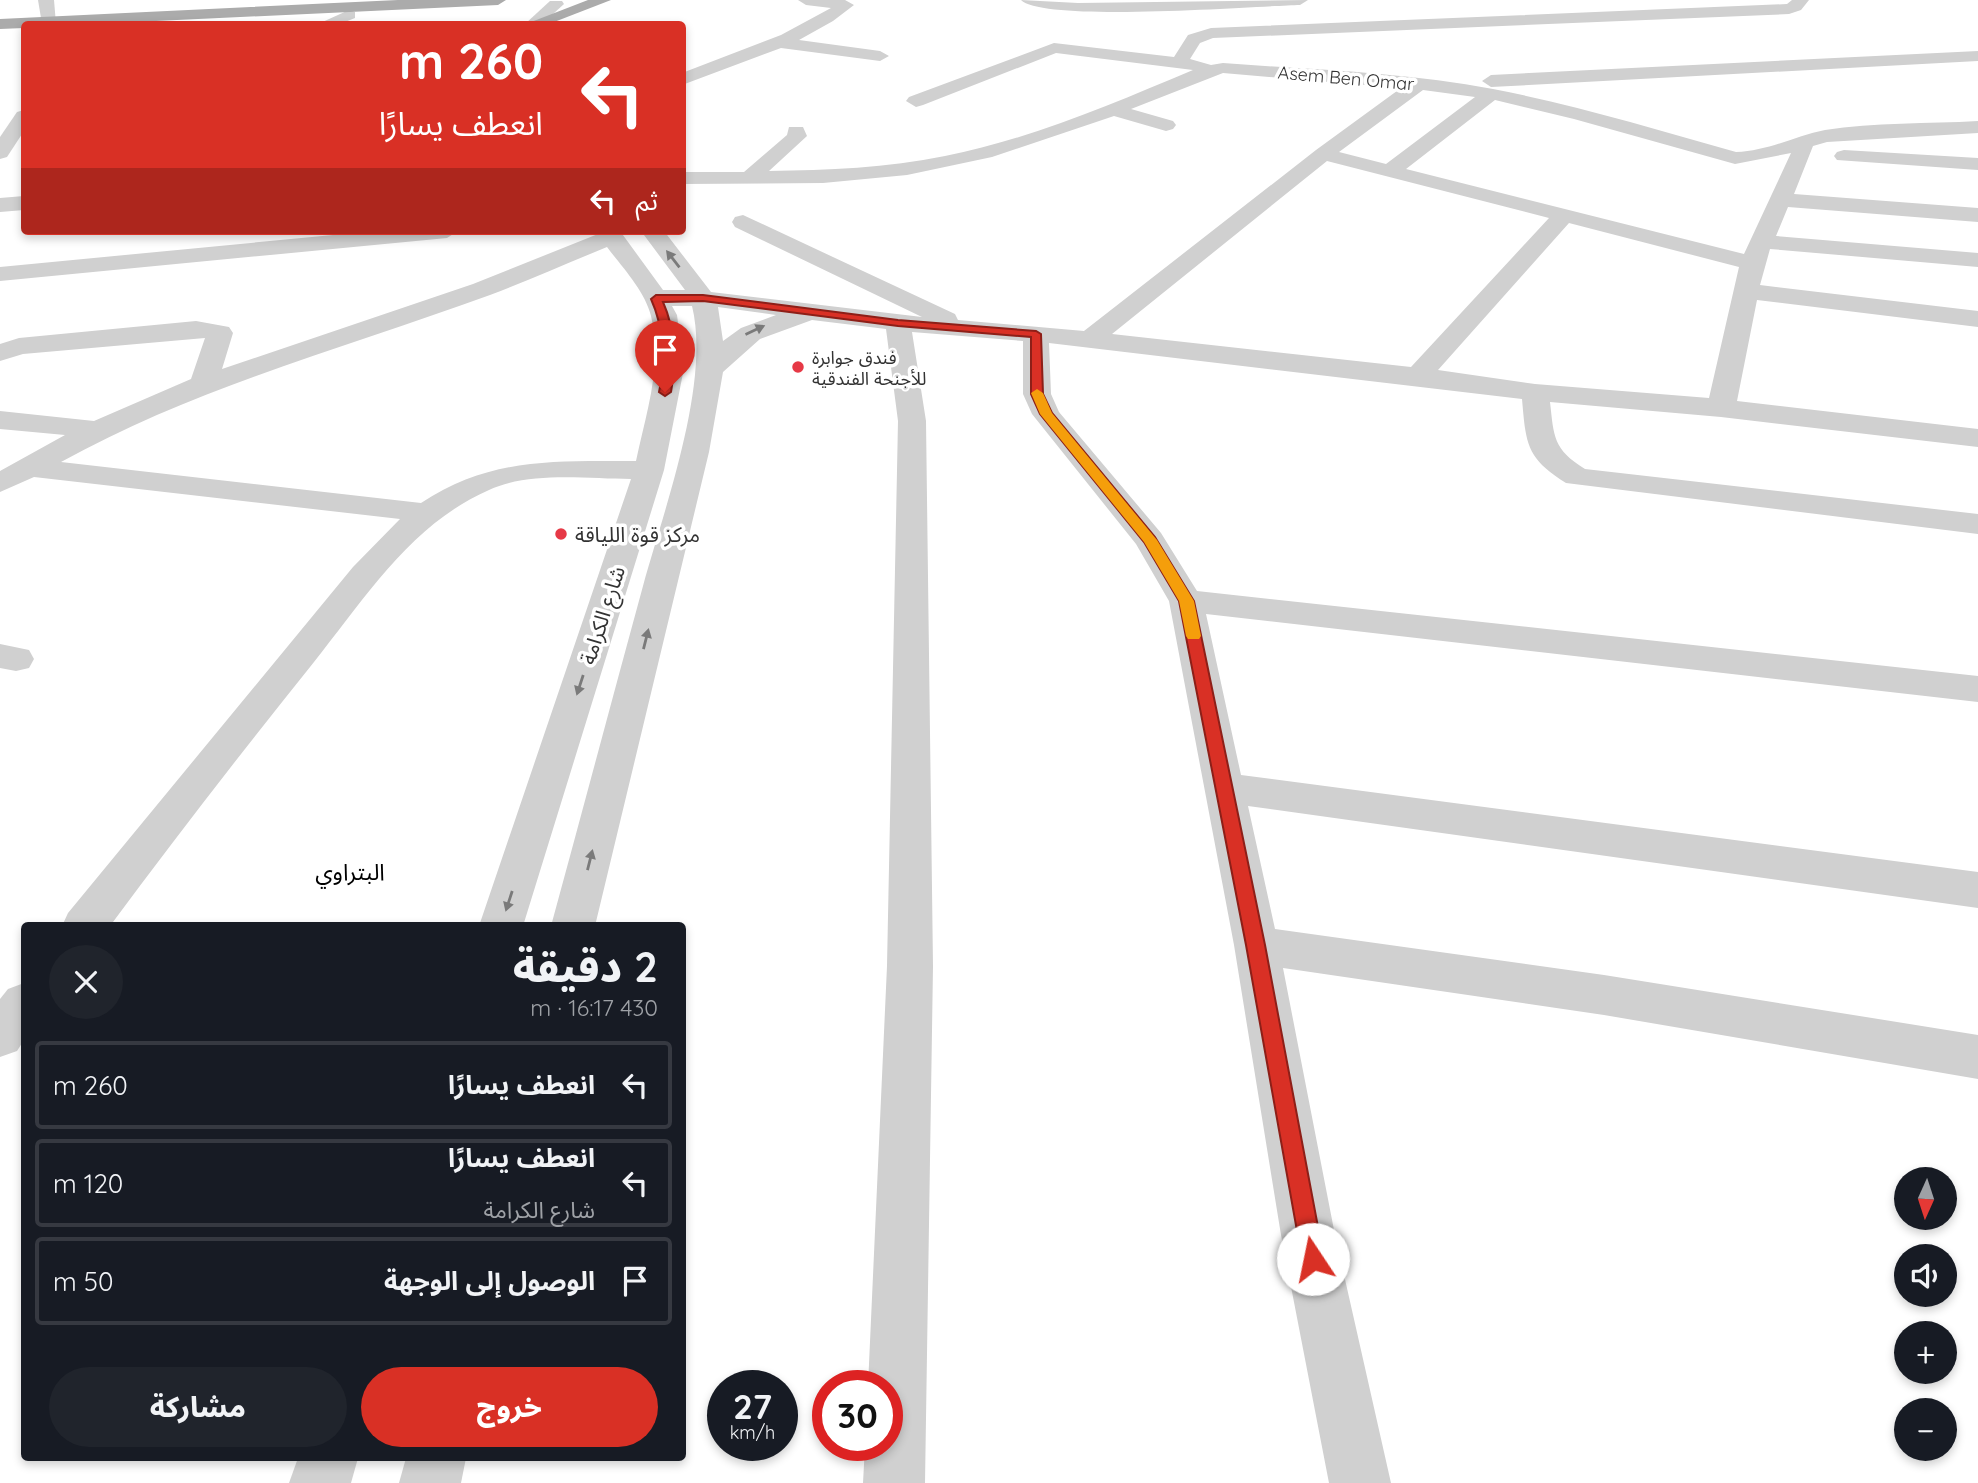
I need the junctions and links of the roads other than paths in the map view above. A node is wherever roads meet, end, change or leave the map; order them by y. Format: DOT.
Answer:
graph roads {
  1 [pos="46,0"];
  2 [pos="582,0"];
  3 [pos="603,0"];
  4 [pos="806,0"];
  5 [pos="1028,0"];
  6 [pos="1300,0"];
  7 [pos="1522,0"];
  8 [pos="1680,0"];
  9 [pos="1801,0"];
  10 [pos="558,2"];
  11 [pos="1184,2"];
  12 [pos="1264,2"];
  13 [pos="514,9"];
  14 [pos="1695,12"];
  15 [pos="349,15"];
  16 [pos="1546,19"];
  17 [pos="49,21"];
  18 [pos="124,21"];
  19 [pos="216,21"];
  20 [pos="334,21"];
  21 [pos="537,21"];
  22 [pos="543,21"];
  23 [pos="21,23"];
  24 [pos="0,24"];
  25 [pos="1296,28"];
  26 [pos="21,31"];
  27 [pos="0,32"];
  28 [pos="778,42"];
  29 [pos="1313,45"];
  30 [pos="880,56"];
  31 [pos="1978,56"];
  32 [pos="1331,61"];
  33 [pos="1179,63"];
  34 [pos="1217,68"];
  35 [pos="686,78"];
  36 [pos="1349,78"];
  37 [pos="1419,84"];
  38 [pos="1455,89"];
  39 [pos="1492,94"];
  40 [pos="916,101"];
  41 [pos="20,104"];
  42 [pos="1114,110"];
  43 [pos="1166,125"];
  44 [pos="1978,127"];
  45 [pos="796,131"];
  46 [pos="1802,147"];
  47 [pos="0,153"];
  48 [pos="1323,154"];
  49 [pos="1735,159"];
  50 [pos="1978,164"];
  51 [pos="1392,169"];
  52 [pos="686,178"];
  53 [pos="719,178"];
  54 [pos="749,178"];
  55 [pos="686,183"];
  56 [pos="1783,194"];
  57 [pos="21,203"];
  58 [pos="0,205"];
  59 [pos="1563,215"];
  60 [pos="1978,215"];
  61 [pos="743,222"];
  62 [pos="405,235"];
  63 [pos="607,235"];
  64 [pos="610,235"];
  65 [pos="655,235"];
  66 [pos="1758,253"];
  67 [pos="1978,260"];
  68 [pos="0,274"];
  69 [pos="1745,291"];
  70 [pos="703,298"];
  71 [pos="656,299"];
  72 [pos="812,313"];
  73 [pos="1978,319"];
  74 [pos="898,323"];
  75 [pos="961,326"];
  76 [pos="1036,334"];
  77 [pos="1088,341"];
  78 [pos="0,353"];
  79 [pos="710,370"];
  80 [pos="1418,376"];
  81 [pos="203,384"];
  82 [pos="1535,393"];
  83 [pos="1721,408"];
  84 [pos="0,420"];
  85 [pos="97,430"];
  86 [pos="1978,438"];
  87 [pos="28,467"];
  88 [pos="649,470"];
  89 [pos="0,483"];
  90 [pos="427,513"];
  91 [pos="1978,524"];
  92 [pos="1186,601"];
  93 [pos="1978,689"];
  94 [pos="1224,788"];
  95 [pos="1978,890"];
  96 [pos="87,922"];
  97 [pos="502,922"];
  98 [pos="574,922"];
  99 [pos="1256,945"];
  100 [pos="21,1008"];
  101 [pos="0,1035"];
  102 [pos="1978,1057"];
  103 [pos="327,1461"];
  104 [pos="435,1461"];
  105 [pos="320,1483"];
  106 [pos="430,1483"];
  107 [pos="894,1483"];
  108 [pos="1360,1483"];
  1 -- 17 [label="street"];
  2 -- 10 [label="main road"];
  3 -- 22 [label="main road"];
  4 -- 28 [label="street"];
  5 -- 11 [label="street"];
  6 -- 12 [label="street"];
  7 -- 16 [label="street"];
  8 -- 14 [label="street"];
  9 -- 14 [label="street"];
  10 -- 13 [label="main road"];
  10 -- 21 [label="street"];
  11 -- 12 [label="street"];
  12 -- 25 [label="street"];
  13 -- 15 [label="main road"];
  13 -- 18 [label="main road"];
  14 -- 16 [label="street"];
  15 -- 19 [label="main road"];
  15 -- 20 [label="street"];
  16 -- 25 [label="street"];
  23 -- 24 [label="main road"];
  25 -- 29 [label="street"];
  25 -- 33 [label="street"];
  26 -- 27 [label="main road"];
  28 -- 30 [label="street"];
  28 -- 35 [label="street"];
  31 -- 38 [label="street"];
  32 -- 36 [label="street"];
  33 -- 34 [label="street"];
  33 -- 40 [label="street"];
  34 -- 36 [label="street, Asem Ben Omar"];
  34 -- 42 [label="street, Asem Ben Omar"];
  36 -- 37 [label="street, Asem Ben Omar"];
  37 -- 38 [label="street, Asem Ben Omar"];
  37 -- 48 [label="street"];
  38 -- 39 [label="street, Asem Ben Omar"];
  39 -- 49 [label="street, Asem Ben Omar"];
  39 -- 51 [label="street"];
  41 -- 47 [label="street"];
  42 -- 43 [label="street"];
  42 -- 54 [label="street, Asem Ben Omar"];
  44 -- 46 [label="street, Asem Ben Omar"];
  45 -- 54 [label="street"];
  46 -- 49 [label="street, Asem Ben Omar"];
  46 -- 50 [label="street"];
  46 -- 56 [label="street"];
  48 -- 51 [label="street"];
  48 -- 77 [label="street"];
  49 -- 56 [label="street"];
  51 -- 59 [label="street"];
  52 -- 53 [label="street"];
  53 -- 54 [label="street, Asem Ben Omar"];
  53 -- 55 [label="street"];
  56 -- 60 [label="street"];
  56 -- 66 [label="street"];
  57 -- 58 [label="street"];
  59 -- 66 [label="street"];
  59 -- 80 [label="street"];
  61 -- 75 [label="street"];
  62 -- 68 [label="street"];
  63 -- 81 [label="street"];
  64 -- 71 [label="street, شارع الكرامة"];
  70 -- 65 [label="street, one-way"];
  66 -- 67 [label="street"];
  66 -- 69 [label="street"];
  69 -- 73 [label="street"];
  69 -- 83 [label="street"];
  70 -- 71 [label="street"];
  70 -- 72 [label="street"];
  70 -- 79 [label="street"];
  71 -- 88 [label="street, شارع الكرامة"];
  72 -- 74 [label="street"];
  79 -- 72 [label="street, one-way"];
  74 -- 75 [label="street"];
  74 -- 107 [label="street"];
  75 -- 76 [label="street"];
  76 -- 77 [label="street"];
  76 -- 92 [label="street"];
  77 -- 80 [label="street"];
  78 -- 81 [label="street"];
  98 -- 79 [label="street, one-way"];
  80 -- 82 [label="street"];
  81 -- 85 [label="street"];
  82 -- 83 [label="street"];
  82 -- 91 [label="street"];
  83 -- 86 [label="street"];
  84 -- 85 [label="street"];
  85 -- 87 [label="street"];
  87 -- 89 [label="street"];
  87 -- 90 [label="street"];
  88 -- 90 [label="street"];
  88 -- 97 [label="street, شارع الكرامة, one-way"];
  90 -- 96 [label="street"];
  92 -- 93 [label="street"];
  92 -- 94 [label="street"];
  94 -- 95 [label="street"];
  94 -- 99 [label="street"];
  99 -- 102 [label="street"];
  99 -- 108 [label="street"];
  100 -- 101 [label="street"];
  103 -- 105 [label="street"];
  104 -- 106 [label="street"];
}
